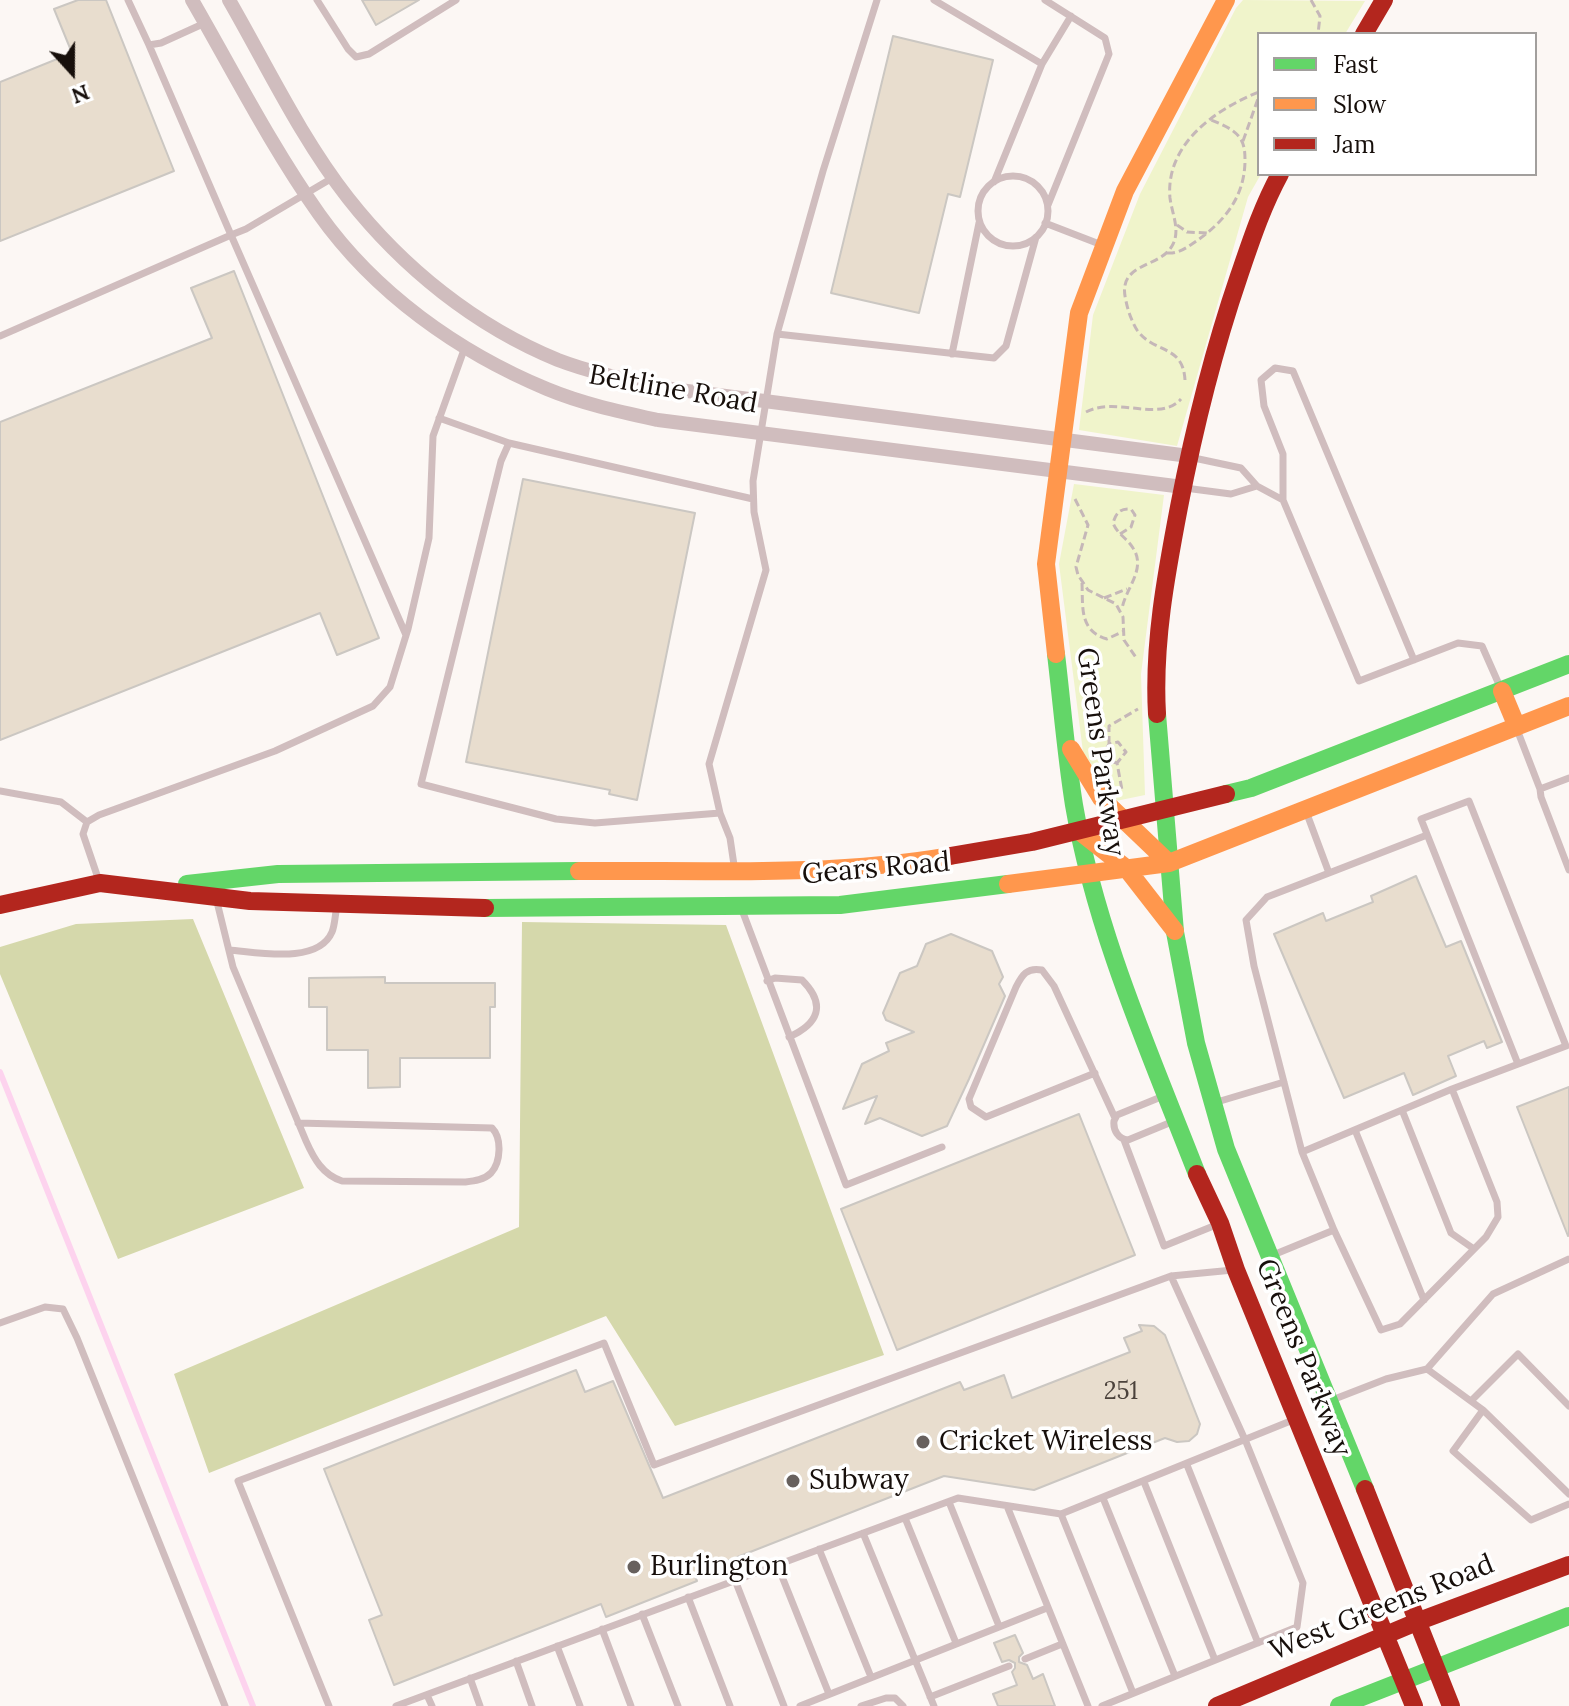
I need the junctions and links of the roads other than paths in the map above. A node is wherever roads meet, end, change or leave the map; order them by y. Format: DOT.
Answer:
graph roads {
  1 [pos="128,0"];
  2 [pos="192,0"];
  3 [pos="317,0"];
  4 [pos="456,0"];
  5 [pos="877,0"];
  6 [pos="934,0"];
  7 [pos="1045,0"];
  8 [pos="1226,0"];
  9 [pos="1382,1"];
  10 [pos="234,2"];
  11 [pos="1071,16"];
  12 [pos="205,23"];
  13 [pos="1365,32"];
  14 [pos="149,45"];
  15 [pos="1042,64"];
  16 [pos="1279,176"];
  17 [pos="334,177"];
  18 [pos="994,182"];
  19 [pos="306,194"];
  20 [pos="1048,205"];
  21 [pos="980,222"];
  22 [pos="1045,223"];
  23 [pos="231,235"];
  24 [pos="1036,237"];
  25 [pos="1104,246"];
  26 [pos="777,334"];
  27 [pos="0,336"];
  28 [pos="465,347"];
  29 [pos="952,354"];
  30 [pos="765,401"];
  31 [pos="439,418"];
  32 [pos="759,433"];
  33 [pos="1063,439"];
  34 [pos="509,443"];
  35 [pos="1189,456"];
  36 [pos="1059,471"];
  37 [pos="1257,486"];
  38 [pos="1183,487"];
  39 [pos="753,499"];
  40 [pos="1283,500"];
  41 [pos="406,635"];
  42 [pos="1414,660"];
  43 [pos="1569,664"];
  44 [pos="1502,691"];
  45 [pos="1569,706"];
  46 [pos="1517,727"];
  47 [pos="1067,741"];
  48 [pos="1569,778"];
  49 [pos="1540,789"];
  50 [pos="0,791"];
  51 [pos="1124,810"];
  52 [pos="1163,810"];
  53 [pos="1306,810"];
  54 [pos="720,813"];
  55 [pos="87,822"];
  56 [pos="1079,831"];
  57 [pos="1427,835"];
  58 [pos="1565,848"];
  59 [pos="1169,863"];
  60 [pos="1126,868"];
  61 [pos="735,869"];
  62 [pos="1569,870"];
  63 [pos="1089,872"];
  64 [pos="1329,873"];
  65 [pos="442,874"];
  66 [pos="100,883"];
  67 [pos="157,888"];
  68 [pos="215,896"];
  69 [pos="337,904"];
  70 [pos="0,905"];
  71 [pos="740,905"];
  72 [pos="442,908"];
  73 [pos="1175,932"];
  74 [pos="229,950"];
  75 [pos="767,981"];
  76 [pos="789,1037"];
  77 [pos="1518,1064"];
  78 [pos="1095,1073"];
  79 [pos="1284,1082"];
  80 [pos="1452,1089"];
  81 [pos="1167,1095"];
  82 [pos="1213,1103"];
  83 [pos="1402,1110"];
  84 [pos="1115,1118"];
  85 [pos="1176,1120"];
  86 [pos="298,1123"];
  87 [pos="1355,1130"];
  88 [pos="1124,1140"];
  89 [pos="942,1147"];
  90 [pos="1302,1152"];
  91 [pos="1220,1223"];
  92 [pos="1334,1230"];
  93 [pos="1474,1249"];
  94 [pos="1269,1256"];
  95 [pos="1569,1259"];
  96 [pos="1236,1270"];
  97 [pos="1171,1276"];
  98 [pos="1424,1300"];
  99 [pos="0,1323"];
  100 [pos="1427,1369"];
  101 [pos="1329,1401"];
  102 [pos="1471,1401"];
  103 [pos="1569,1406"];
  104 [pos="1483,1410"];
  105 [pos="1298,1418"];
  106 [pos="1246,1442"];
  107 [pos="1187,1465"];
  108 [pos="1144,1482"];
  109 [pos="1569,1494"];
  110 [pos="1103,1498"];
  111 [pos="949,1502"];
  112 [pos="1569,1504"];
  113 [pos="1007,1506"];
  114 [pos="1061,1514"];
  115 [pos="905,1518"];
  116 [pos="863,1533"];
  117 [pos="819,1549"];
  118 [pos="777,1564"];
  119 [pos="1569,1565"];
  120 [pos="735,1580"];
  121 [pos="688,1597"];
  122 [pos="1047,1608"];
  123 [pos="642,1614"];
  124 [pos="1569,1616"];
  125 [pos="1419,1621"];
  126 [pos="999,1626"];
  127 [pos="602,1629"];
  128 [pos="1384,1636"];
  129 [pos="956,1643"];
  130 [pos="1258,1643"];
  131 [pos="1062,1644"];
  132 [pos="557,1646"];
  133 [pos="1025,1659"];
  134 [pos="914,1660"];
  135 [pos="1215,1660"];
  136 [pos="516,1661"];
  137 [pos="1009,1666"];
  138 [pos="1438,1668"];
  139 [pos="1175,1676"];
  140 [pos="871,1677"];
  141 [pos="470,1678"];
  142 [pos="1404,1681"];
  143 [pos="1133,1693"];
  144 [pos="829,1694"];
  145 [pos="427,1695"];
  146 [pos="930,1697"];
  147 [pos="225,1706"];
  148 [pos="329,1706"];
  149 [pos="396,1706"];
  150 [pos="432,1706"];
  151 [pos="480,1706"];
  152 [pos="532,1706"];
  153 [pos="580,1706"];
  154 [pos="631,1706"];
  155 [pos="678,1706"];
  156 [pos="730,1706"];
  157 [pos="784,1706"];
  158 [pos="800,1706"];
  159 [pos="861,1706"];
  160 [pos="903,1706"];
  161 [pos="934,1706"];
  162 [pos="1088,1706"];
  163 [pos="1102,1706"];
  164 [pos="1217,1706"];
  165 [pos="1339,1706"];
  166 [pos="1414,1706"];
  167 [pos="1451,1706"];
  1 -- 14 [label="lane"];
  2 -- 12 [label="street, Beltline Road"];
  3 -- 4 [label="lane"];
  5 -- 26 [label="lane"];
  6 -- 15 [label="lane"];
  7 -- 11 [label="lane"];
  8 -- 25 [label="street, Greens Parkway"];
  9 -- 13 [label="street"];
  10 -- 17 [label="street, Beltline Road"];
  11 -- 15 [label="lane"];
  11 -- 20 [label="lane"];
  12 -- 14 [label="lane"];
  12 -- 19 [label="street, Beltline Road"];
  14 -- 23 [label="lane"];
  15 -- 18 [label="lane"];
  16 -- 35 [label="street, Greens Parkway"];
  17 -- 19 [label="lane"];
  17 -- 30 [label="street, Beltline Road"];
  18 -- 20 [label="lane"];
  18 -- 21 [label="lane"];
  19 -- 23 [label="lane"];
  19 -- 28 [label="street, Beltline Road"];
  20 -- 22 [label="lane"];
  21 -- 24 [label="lane"];
  21 -- 29 [label="lane"];
  22 -- 24 [label="lane"];
  22 -- 25 [label="lane"];
  23 -- 27 [label="lane"];
  23 -- 41 [label="lane"];
  24 -- 29 [label="lane"];
  25 -- 33 [label="street, Greens Parkway"];
  26 -- 29 [label="lane"];
  26 -- 30 [label="lane"];
  28 -- 31 [label="lane"];
  28 -- 32 [label="street, Beltline Road"];
  30 -- 32 [label="lane"];
  30 -- 33 [label="street, Beltline Road"];
  31 -- 34 [label="lane"];
  31 -- 41 [label="lane"];
  32 -- 36 [label="street, Beltline Road"];
  32 -- 39 [label="lane"];
  33 -- 35 [label="street, Beltline Road"];
  33 -- 36 [label="street, Greens Parkway"];
  34 -- 39 [label="lane"];
  34 -- 54 [label="lane"];
  35 -- 37 [label="lane"];
  35 -- 38 [label="street, Greens Parkway"];
  36 -- 38 [label="street, Beltline Road"];
  36 -- 47 [label="street, Greens Parkway"];
  37 -- 38 [label="lane"];
  37 -- 40 [label="lane"];
  38 -- 52 [label="street, Greens Parkway"];
  39 -- 54 [label="lane"];
  40 -- 42 [label="lane"];
  40 -- 42 [label="lane"];
  41 -- 55 [label="lane"];
  42 -- 44 [label="lane"];
  43 -- 44 [label="street, Gears Road"];
  44 -- 46 [label="street"];
  44 -- 52 [label="street, Gears Road"];
  45 -- 46 [label="street, Gears Road"];
  46 -- 49 [label="lane"];
  46 -- 53 [label="street, Gears Road"];
  47 -- 51 [label="street"];
  47 -- 56 [label="street, Greens Parkway"];
  48 -- 49 [label="lane"];
  49 -- 58 [label="lane"];
  50 -- 55 [label="lane"];
  51 -- 52 [label="street, Gears Road"];
  51 -- 56 [label="street, Gears Road"];
  51 -- 59 [label="street"];
  52 -- 59 [label="street, Greens Parkway"];
  53 -- 59 [label="street, Gears Road"];
  53 -- 64 [label="lane"];
  54 -- 61 [label="lane"];
  55 -- 66 [label="lane"];
  56 -- 60 [label="street"];
  56 -- 61 [label="street, Gears Road"];
  56 -- 63 [label="street, Greens Parkway"];
  57 -- 64 [label="lane"];
  57 -- 77 [label="lane"];
  57 -- 77 [label="lane"];
  58 -- 62 [label="lane"];
  59 -- 60 [label="street, Gears Road"];
  59 -- 73 [label="street, Greens Parkway"];
  60 -- 63 [label="street, Gears Road"];
  60 -- 73 [label="street"];
  61 -- 65 [label="street, Gears Road"];
  61 -- 71 [label="street"];
  63 -- 71 [label="street, Gears Road"];
  63 -- 81 [label="street, Greens Parkway"];
  64 -- 79 [label="lane"];
  65 -- 67 [label="street, Gears Road"];
  65 -- 72 [label="street"];
  66 -- 67 [label="street, Gears Road"];
  66 -- 70 [label="street, Gears Road"];
  67 -- 68 [label="street, Gears Road"];
  68 -- 69 [label="street, Gears Road"];
  68 -- 74 [label="lane"];
  69 -- 72 [label="street, Gears Road"];
  69 -- 74 [label="lane"];
  71 -- 72 [label="street, Gears Road"];
  71 -- 75 [label="lane"];
  73 -- 82 [label="street, Greens Parkway"];
  74 -- 86 [label="lane"];
  75 -- 76 [label="lane"];
  75 -- 76 [label="lane"];
  76 -- 89 [label="lane"];
  77 -- 80 [label="lane"];
  78 -- 78 [label="lane"];
  78 -- 84 [label="lane"];
  79 -- 82 [label="lane"];
  79 -- 90 [label="lane"];
  80 -- 83 [label="lane"];
  80 -- 93 [label="lane"];
  81 -- 84 [label="lane"];
  81 -- 85 [label="street, Greens Parkway"];
  82 -- 94 [label="street, Greens Parkway"];
  83 -- 87 [label="lane"];
  83 -- 93 [label="lane"];
  84 -- 88 [label="lane"];
  85 -- 88 [label="lane"];
  85 -- 91 [label="street, Greens Parkway"];
  86 -- 86 [label="lane"];
  87 -- 90 [label="lane"];
  87 -- 98 [label="lane"];
  88 -- 91 [label="lane"];
  90 -- 92 [label="lane"];
  91 -- 96 [label="street, Greens Parkway"];
  92 -- 94 [label="lane"];
  92 -- 98 [label="lane"];
  93 -- 98 [label="lane"];
  94 -- 96 [label="street"];
  94 -- 101 [label="street, Greens Parkway"];
  95 -- 100 [label="lane"];
  96 -- 97 [label="lane"];
  96 -- 105 [label="street, Greens Parkway"];
  97 -- 106 [label="lane"];
  97 -- 148 [label="lane"];
  99 -- 147 [label="lane"];
  100 -- 101 [label="lane"];
  100 -- 102 [label="lane"];
  101 -- 105 [label="street"];
  101 -- 125 [label="street, Greens Parkway"];
  102 -- 103 [label="lane"];
  102 -- 104 [label="lane"];
  104 -- 109 [label="lane"];
  104 -- 112 [label="lane"];
  105 -- 106 [label="lane"];
  105 -- 128 [label="street, Greens Parkway"];
  106 -- 107 [label="lane"];
  106 -- 130 [label="lane"];
  107 -- 108 [label="lane"];
  107 -- 130 [label="lane"];
  108 -- 110 [label="lane"];
  108 -- 135 [label="lane"];
  110 -- 114 [label="lane"];
  110 -- 139 [label="lane"];
  111 -- 113 [label="lane"];
  111 -- 115 [label="lane"];
  111 -- 126 [label="lane"];
  113 -- 114 [label="lane"];
  113 -- 122 [label="lane"];
  114 -- 143 [label="lane"];
  115 -- 116 [label="lane"];
  115 -- 129 [label="lane"];
  116 -- 117 [label="lane"];
  116 -- 134 [label="lane"];
  117 -- 118 [label="lane"];
  117 -- 140 [label="lane"];
  118 -- 120 [label="lane"];
  118 -- 144 [label="lane"];
  119 -- 125 [label="street, West Greens Road"];
  120 -- 121 [label="lane"];
  120 -- 157 [label="lane"];
  121 -- 123 [label="lane"];
  121 -- 156 [label="lane"];
  122 -- 126 [label="lane"];
  122 -- 131 [label="lane"];
  123 -- 127 [label="lane"];
  123 -- 155 [label="lane"];
  124 -- 138 [label="street"];
  125 -- 128 [label="street, West Greens Road"];
  125 -- 138 [label="street, Greens Parkway"];
  126 -- 129 [label="lane"];
  127 -- 132 [label="lane"];
  127 -- 154 [label="lane"];
  128 -- 142 [label="street, Greens Parkway"];
  128 -- 164 [label="street, West Greens Road"];
  129 -- 134 [label="lane"];
  130 -- 135 [label="lane"];
  131 -- 133 [label="lane"];
  131 -- 162 [label="lane"];
  132 -- 136 [label="lane"];
  132 -- 153 [label="lane"];
  134 -- 140 [label="lane"];
  134 -- 146 [label="lane"];
  135 -- 139 [label="lane"];
  136 -- 141 [label="lane"];
  136 -- 152 [label="lane"];
  137 -- 146 [label="lane"];
  138 -- 142 [label="street"];
  138 -- 167 [label="street, Greens Parkway"];
  139 -- 143 [label="lane"];
  140 -- 144 [label="lane"];
  141 -- 145 [label="lane"];
  141 -- 151 [label="lane"];
  142 -- 165 [label="street"];
  142 -- 166 [label="street, Greens Parkway"];
  143 -- 163 [label="lane"];
  144 -- 158 [label="lane"];
  145 -- 149 [label="lane"];
  145 -- 150 [label="lane"];
  146 -- 161 [label="lane"];
  159 -- 160 [label="lane"];
}
